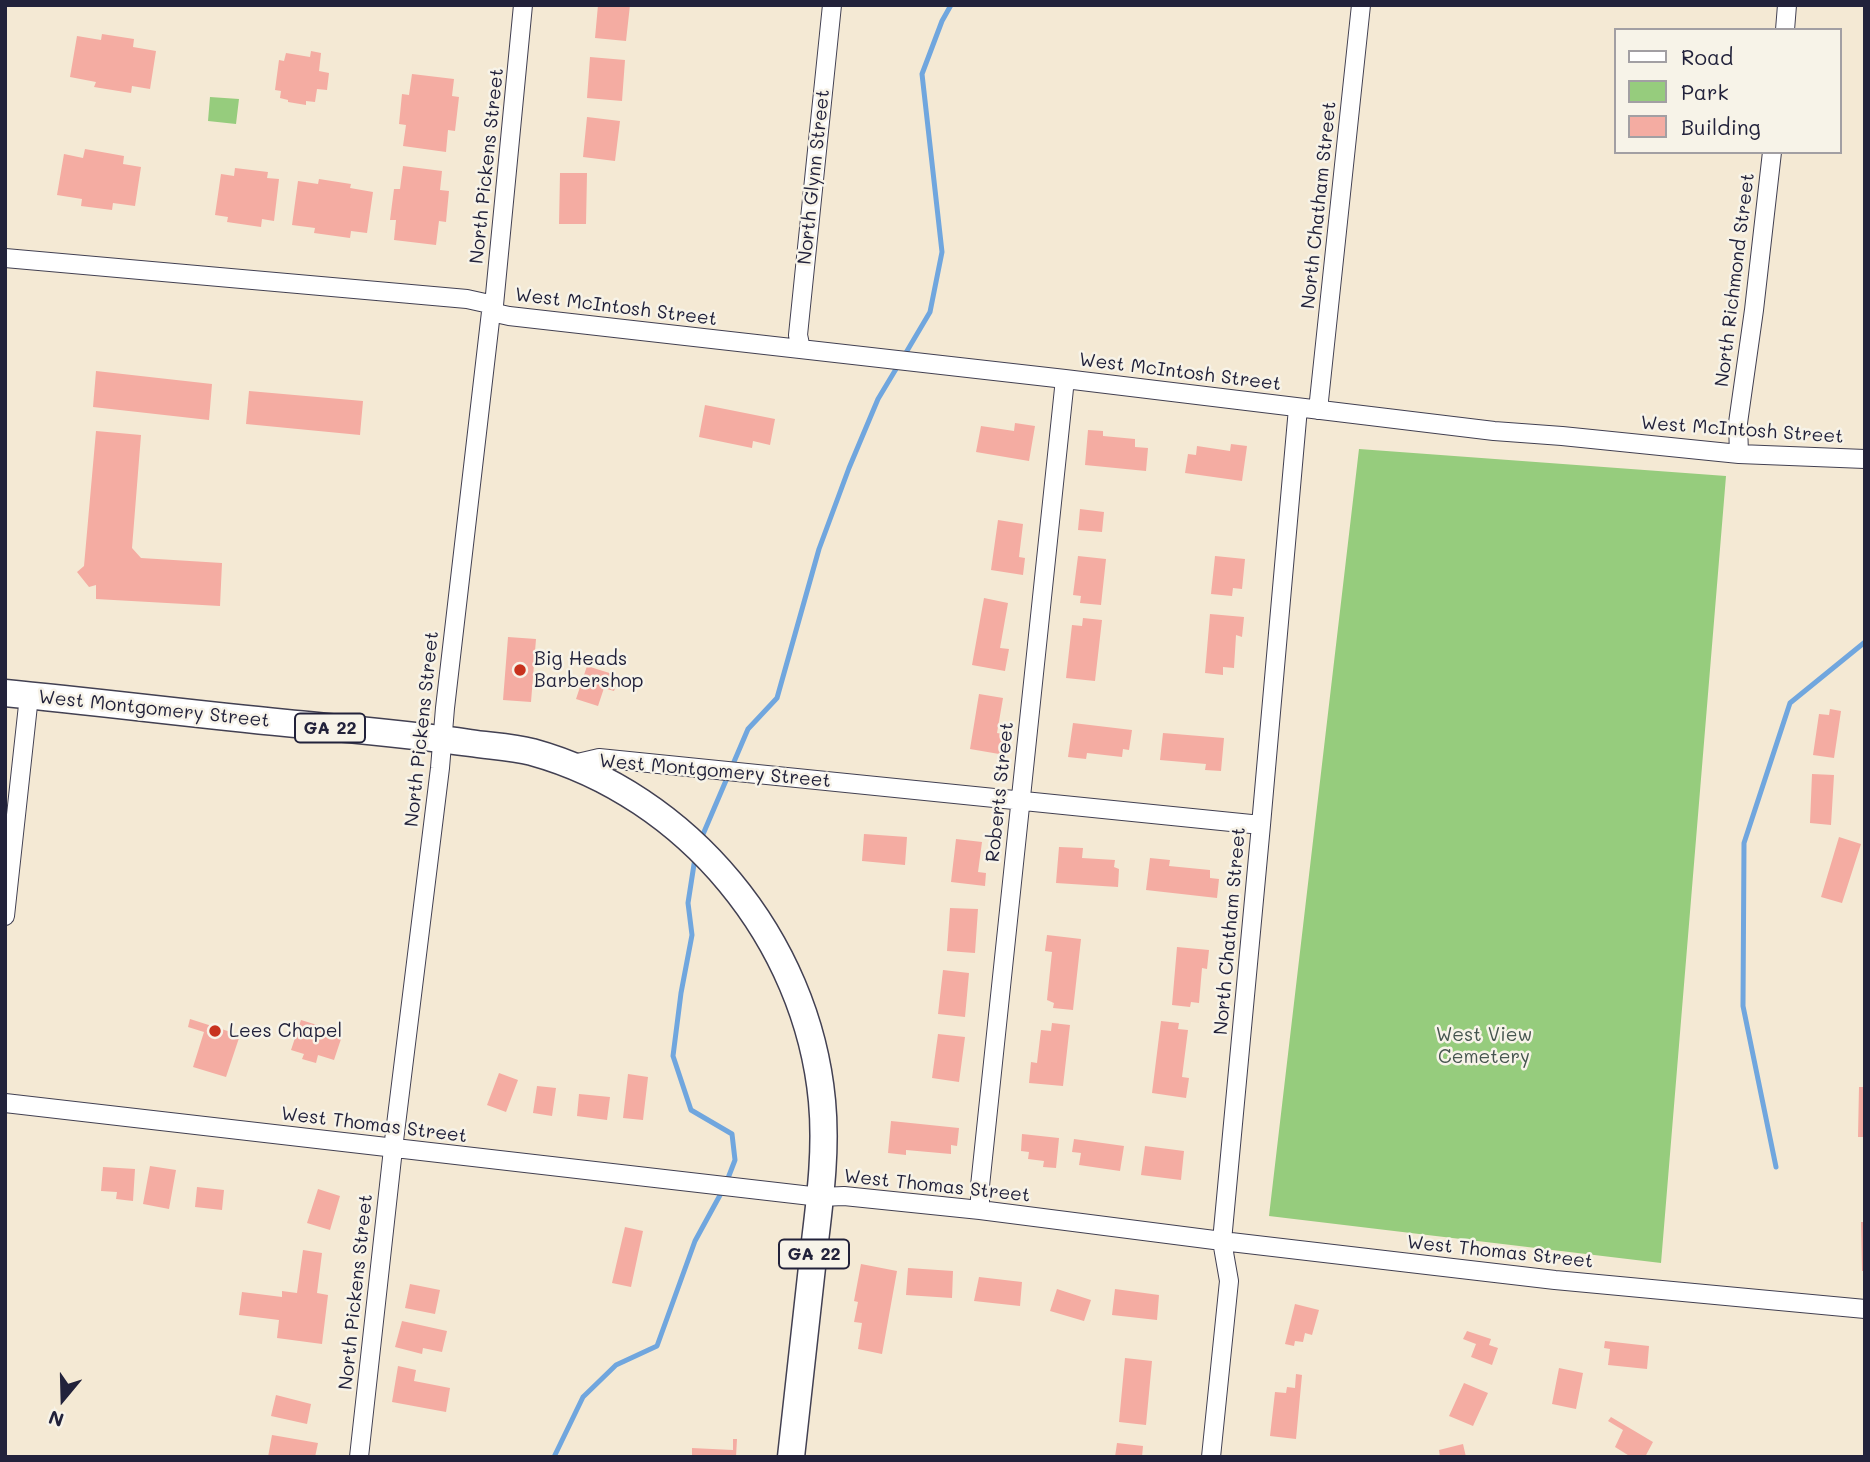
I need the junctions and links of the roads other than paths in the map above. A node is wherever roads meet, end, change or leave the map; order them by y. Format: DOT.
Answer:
graph roads {
  1 [pos="523,5"];
  2 [pos="832,5"];
  3 [pos="1361,5"];
  4 [pos="1787,5"];
  5 [pos="1785,28"];
  6 [pos="1772,154"];
  7 [pos="5,258"];
  8 [pos="492,309"];
  9 [pos="801,349"];
  10 [pos="1065,379"];
  11 [pos="1298,408"];
  12 [pos="1318,410"];
  13 [pos="1739,454"];
  14 [pos="1865,459"];
  15 [pos="17,694"];
  16 [pos="443,739"];
  17 [pos="568,765"];
  18 [pos="1020,800"];
  19 [pos="1261,825"];
  20 [pos="5,916"];
  21 [pos="5,1103"];
  22 [pos="393,1149"];
  23 [pos="820,1197"];
  24 [pos="980,1210"];
  25 [pos="1222,1241"];
  26 [pos="1865,1309"];
  27 [pos="359,1457"];
  28 [pos="791,1457"];
  29 [pos="1211,1457"];
  1 -- 8 [label="street, North Pickens Street"];
  2 -- 9 [label="street, North Glynn Street"];
  3 -- 12 [label="street, North Chatham Street"];
  4 -- 5 [label="street"];
  6 -- 13 [label="street, North Richmond Street"];
  7 -- 8 [label="street, West McIntosh Street"];
  8 -- 9 [label="street, West McIntosh Street"];
  8 -- 16 [label="street, North Pickens Street"];
  9 -- 10 [label="street, West McIntosh Street"];
  10 -- 11 [label="street, West McIntosh Street"];
  10 -- 18 [label="street, Roberts Street"];
  11 -- 12 [label="street, West McIntosh Street"];
  11 -- 19 [label="street, North Chatham Street"];
  12 -- 13 [label="street, West McIntosh Street"];
  13 -- 14 [label="street, West McIntosh Street"];
  15 -- 16 [label="main road, West Montgomery Street / GA 22"];
  15 -- 20 [label="street"];
  16 -- 17 [label="main road, West Montgomery Street / GA 22"];
  16 -- 22 [label="street, North Pickens Street"];
  17 -- 18 [label="street, West Montgomery Street"];
  17 -- 23 [label="main road, GA 22"];
  18 -- 19 [label="street, West Montgomery Street"];
  18 -- 24 [label="street, Roberts Street"];
  19 -- 25 [label="street, North Chatham Street"];
  21 -- 22 [label="street, West Thomas Street"];
  22 -- 23 [label="street, West Thomas Street"];
  22 -- 27 [label="street, North Pickens Street"];
  23 -- 24 [label="street, West Thomas Street"];
  23 -- 28 [label="main road, GA 22"];
  24 -- 25 [label="street, West Thomas Street"];
  25 -- 26 [label="street, West Thomas Street"];
  25 -- 29 [label="street, North Chatham Street"];
}
